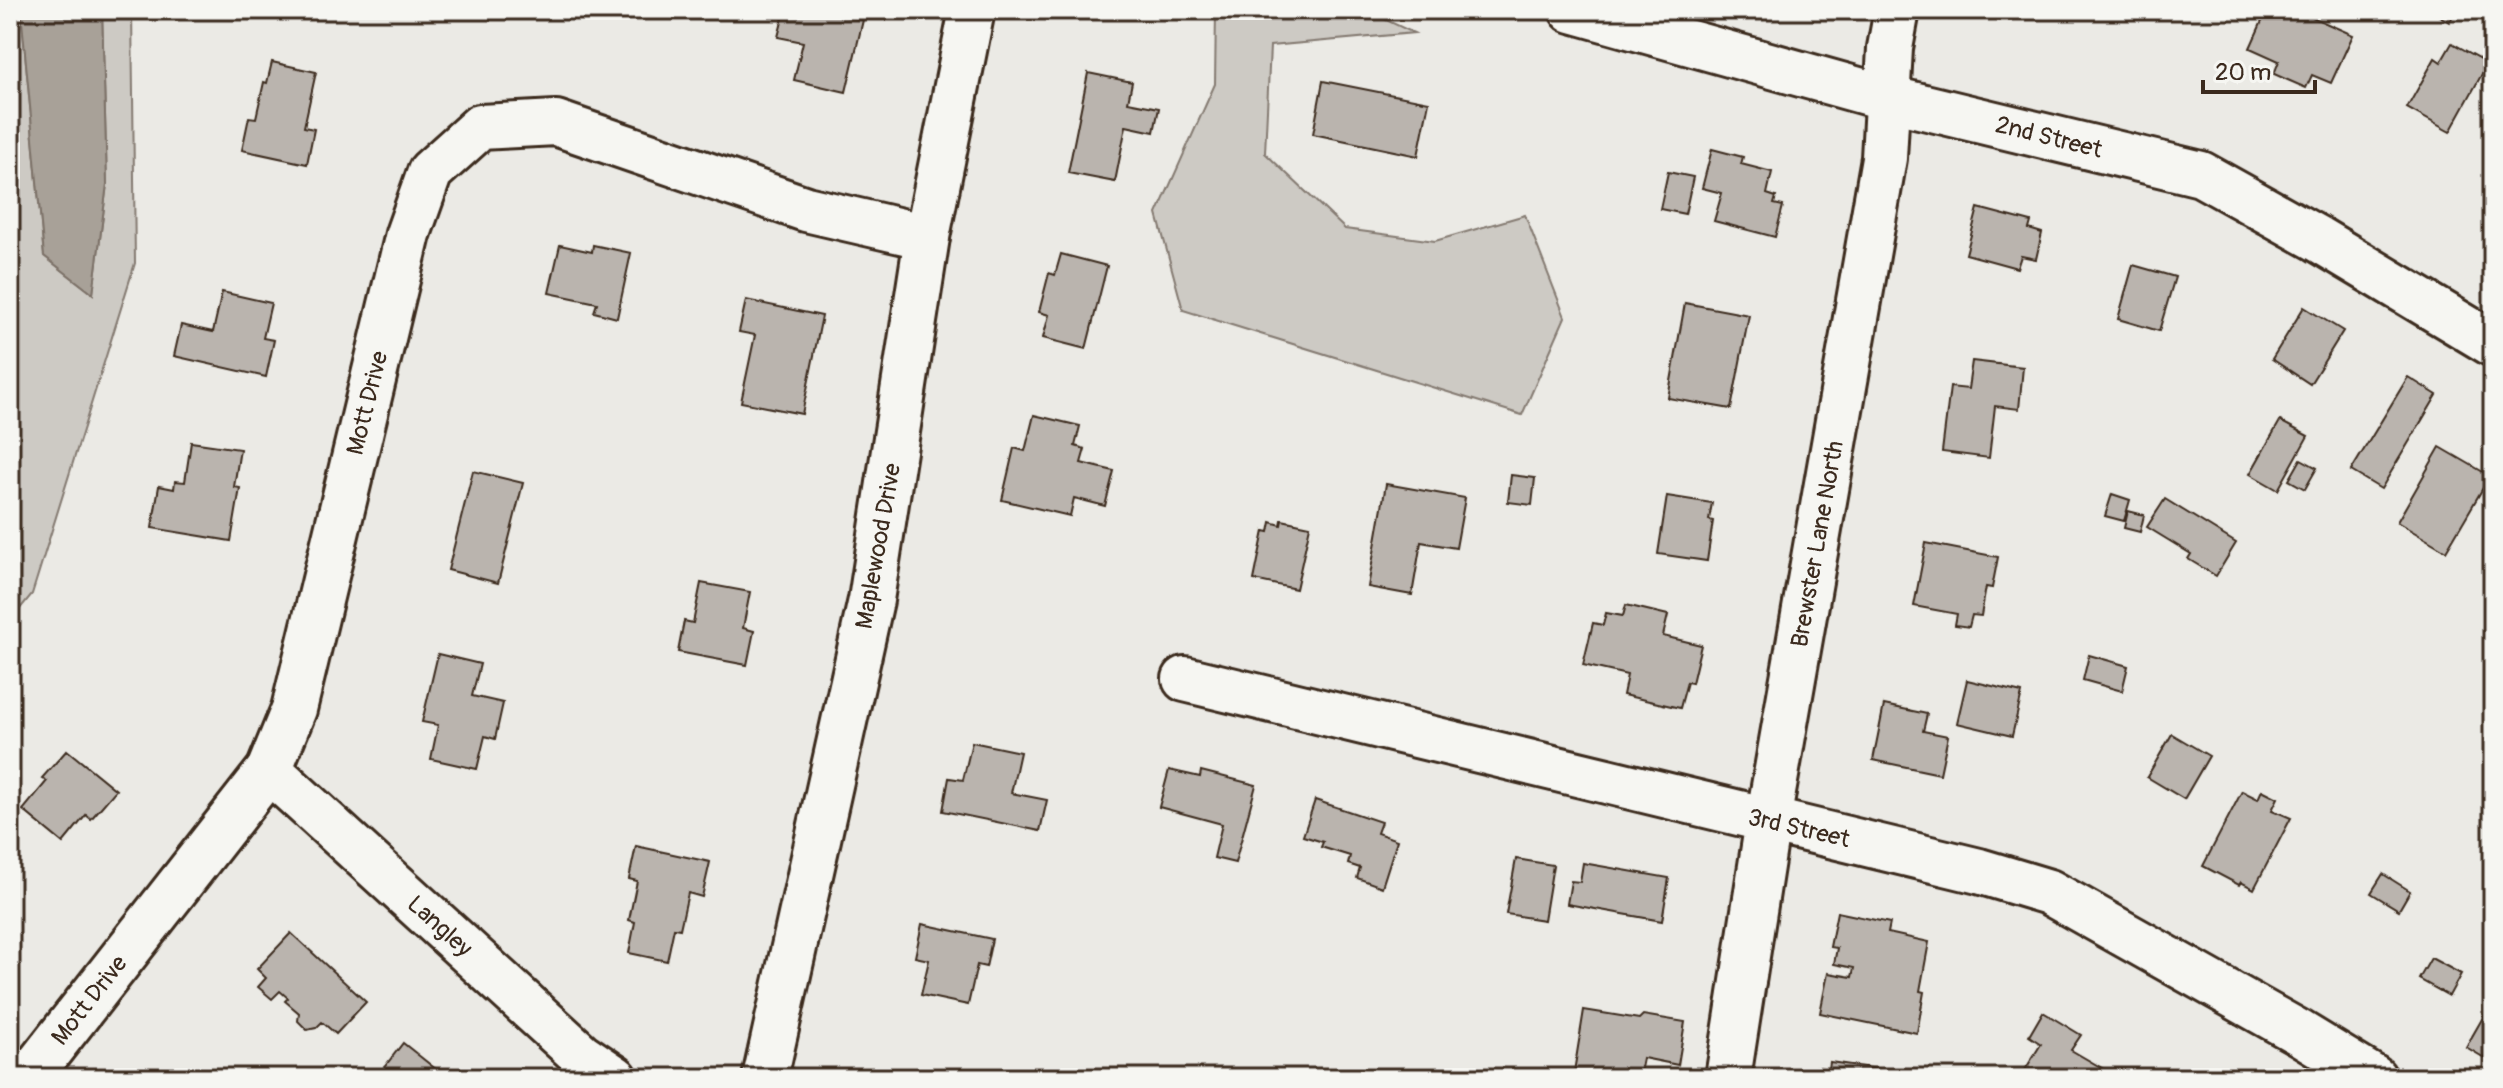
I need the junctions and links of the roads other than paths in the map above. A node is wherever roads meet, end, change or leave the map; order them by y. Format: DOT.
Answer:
graph roads {
  1 [pos="972,10"];
  2 [pos="1572,10"];
  3 [pos="1897,10"];
  4 [pos="1887,98"];
  5 [pos="927,237"];
  6 [pos="2493,344"];
  7 [pos="1185,679"];
  8 [pos="269,770"];
  9 [pos="1768,821"];
  10 [pos="28,1078"];
  11 [pos="615,1078"];
  12 [pos="765,1078"];
  13 [pos="1728,1078"];
  14 [pos="2374,1078"];
  1 -- 5 [label="street, Maplewood Drive"];
  2 -- 4 [label="street, 2nd Street"];
  3 -- 4 [label="street, Brewster Lane North"];
  4 -- 6 [label="street, 2nd Street"];
  4 -- 9 [label="street, Brewster Lane North"];
  5 -- 8 [label="street, Mott Drive"];
  5 -- 12 [label="street, Maplewood Drive"];
  7 -- 9 [label="street, 3rd Street"];
  8 -- 10 [label="street, Mott Drive"];
  8 -- 11 [label="street, Langley"];
  9 -- 13 [label="street, Brewster Lane North"];
  9 -- 14 [label="street, 3rd Street"];
}
